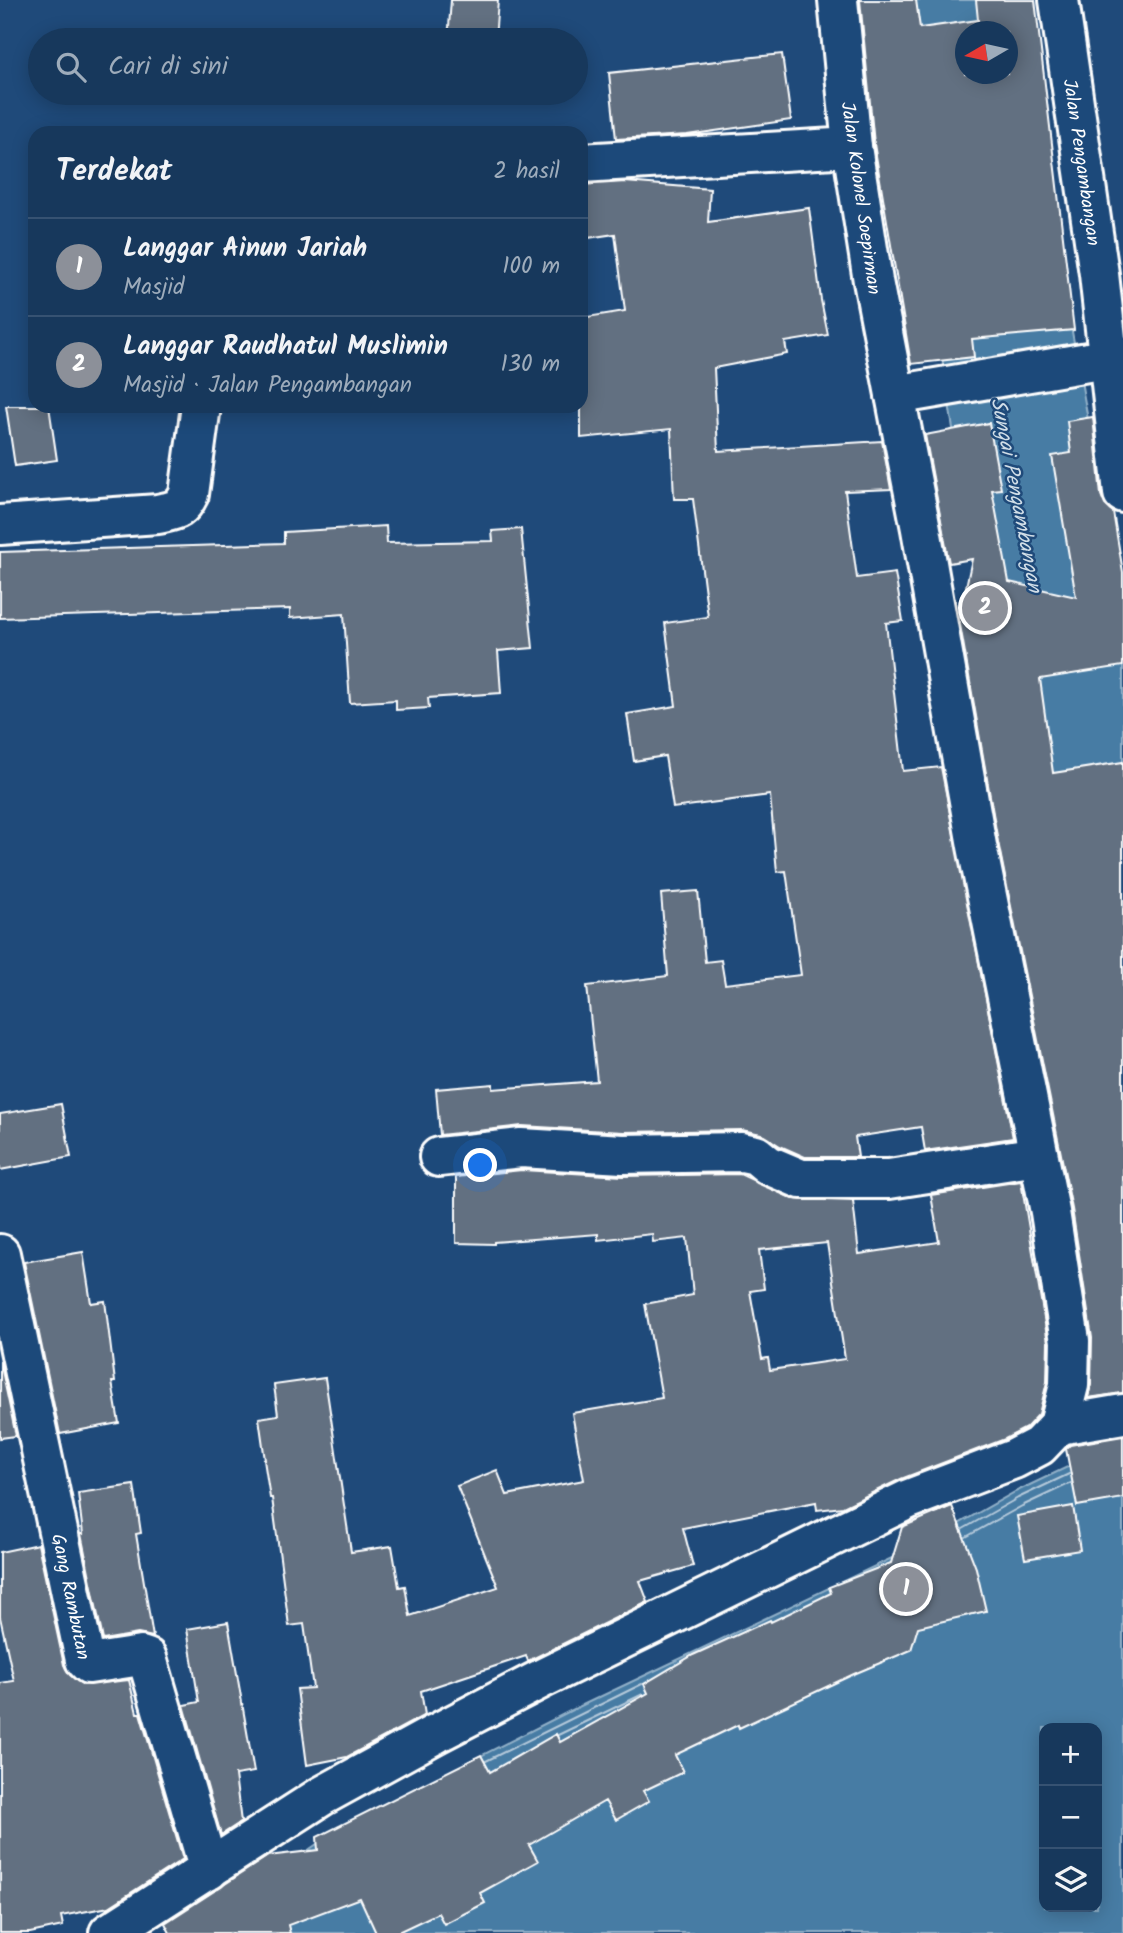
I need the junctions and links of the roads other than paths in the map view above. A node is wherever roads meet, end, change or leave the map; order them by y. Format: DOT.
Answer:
graph roads {
  1 [pos="838,0"];
  2 [pos="1059,0"];
  3 [pos="852,147"];
  4 [pos="588,163"];
  5 [pos="1108,358"];
  6 [pos="895,395"];
  7 [pos="200,413"];
  8 [pos="1123,493"];
  9 [pos="0,525"];
  10 [pos="1038,1156"];
  11 [pos="439,1157"];
  12 [pos="0,1254"];
  13 [pos="1115,1415"];
  14 [pos="1059,1425"];
  15 [pos="209,1870"];
  16 [pos="109,1933"];
  1 -- 3 [label="street, Jalan Kolonel Soepirman"];
  2 -- 5 [label="street, Jalan Pengambangan"];
  3 -- 4 [label="street"];
  3 -- 6 [label="street, Jalan Kolonel Soepirman"];
  5 -- 6 [label="street"];
  5 -- 8 [label="street, Jalan Pengambangan"];
  6 -- 10 [label="street, Jalan Kolonel Soepirman"];
  7 -- 9 [label="street"];
  10 -- 11 [label="street"];
  10 -- 14 [label="street, Jalan Kolonel Soepirman"];
  12 -- 15 [label="street, Gang Rambutan"];
  13 -- 14 [label="street"];
  14 -- 15 [label="street"];
  15 -- 16 [label="street"];
}
